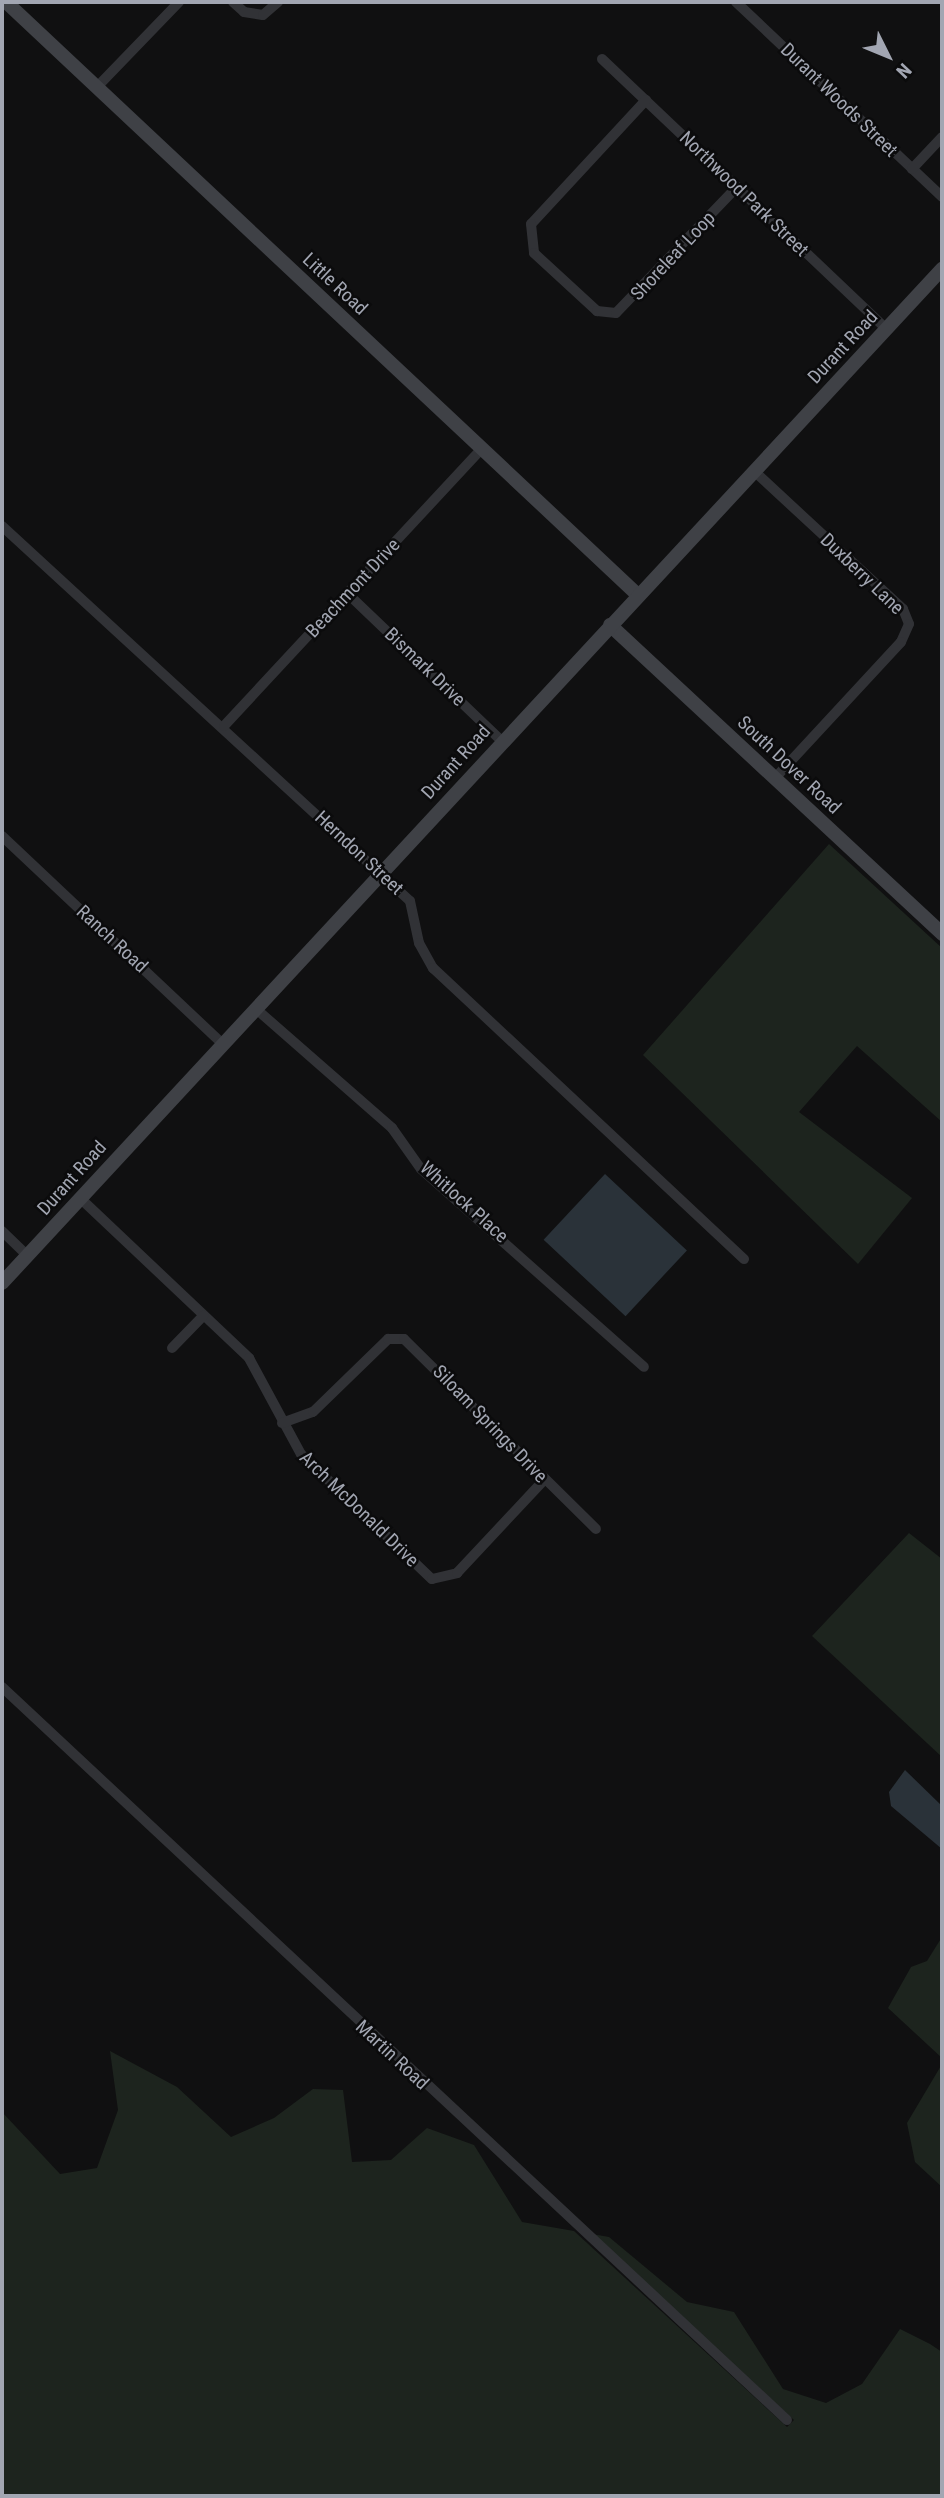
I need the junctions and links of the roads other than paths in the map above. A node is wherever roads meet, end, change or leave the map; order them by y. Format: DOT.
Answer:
graph roads {
  1 [pos="6,2"];
  2 [pos="179,2"];
  3 [pos="233,2"];
  4 [pos="278,2"];
  5 [pos="736,2"];
  6 [pos="602,59"];
  7 [pos="97,87"];
  8 [pos="646,100"];
  9 [pos="942,137"];
  10 [pos="912,169"];
  11 [pos="737,187"];
  12 [pos="942,197"];
  13 [pos="942,269"];
  14 [pos="887,329"];
  15 [pos="482,448"];
  16 [pos="754,471"];
  17 [pos="2,526"];
  18 [pos="348,594"];
  19 [pos="638,595"];
  20 [pos="610,625"];
  21 [pos="224,726"];
  22 [pos="501,740"];
  23 [pos="775,778"];
  24 [pos="2,837"];
  25 [pos="381,874"];
  26 [pos="942,934"];
  27 [pos="255,1008"];
  28 [pos="222,1043"];
  29 [pos="80,1199"];
  30 [pos="2,1231"];
  31 [pos="27,1255"];
  32 [pos="744,1259"];
  33 [pos="2,1283"];
  34 [pos="203,1315"];
  35 [pos="172,1348"];
  36 [pos="645,1367"];
  37 [pos="282,1423"];
  38 [pos="544,1480"];
  39 [pos="596,1529"];
  40 [pos="2,1687"];
  41 [pos="787,2420"];
  1 -- 7 [label="street, Little Road"];
  2 -- 7 [label="street"];
  3 -- 4 [label="street"];
  5 -- 10 [label="street, Durant Woods Street"];
  6 -- 8 [label="street, Northwood Park Street"];
  7 -- 15 [label="street, Little Road"];
  8 -- 11 [label="street, Northwood Park Street"];
  8 -- 11 [label="street, Shoreleaf Loop"];
  9 -- 10 [label="street"];
  10 -- 12 [label="street, Durant Woods Street"];
  11 -- 14 [label="street, Northwood Park Street"];
  13 -- 14 [label="street, Durant Road"];
  14 -- 16 [label="street, Durant Road"];
  15 -- 18 [label="street, Beachmont Drive"];
  15 -- 19 [label="street, Little Road"];
  16 -- 19 [label="street, Durant Road"];
  16 -- 23 [label="street, Duxberry Lane"];
  17 -- 21 [label="street, Herndon Street"];
  18 -- 21 [label="street, Beachmont Drive"];
  18 -- 22 [label="street, Bismark Drive"];
  19 -- 20 [label="street, Durant Road"];
  20 -- 22 [label="street, Durant Road"];
  20 -- 23 [label="street, South Dover Road"];
  21 -- 25 [label="street, Herndon Street"];
  22 -- 25 [label="street, Durant Road"];
  23 -- 26 [label="street, South Dover Road"];
  24 -- 28 [label="street, Ranch Road"];
  25 -- 27 [label="street, Durant Road"];
  25 -- 32 [label="street, Herndon Street"];
  27 -- 28 [label="street, Durant Road"];
  27 -- 36 [label="street, Whitlock Place"];
  28 -- 29 [label="street, Durant Road"];
  29 -- 31 [label="street, Durant Road"];
  29 -- 34 [label="street, Arch McDonald Drive"];
  30 -- 31 [label="street"];
  31 -- 33 [label="street, Durant Road"];
  34 -- 35 [label="street"];
  34 -- 37 [label="street, Arch McDonald Drive"];
  37 -- 38 [label="street, Siloam Springs Drive"];
  37 -- 38 [label="street, Arch McDonald Drive"];
  38 -- 39 [label="street, Siloam Springs Drive"];
  40 -- 41 [label="street, Martin Road"];
}
